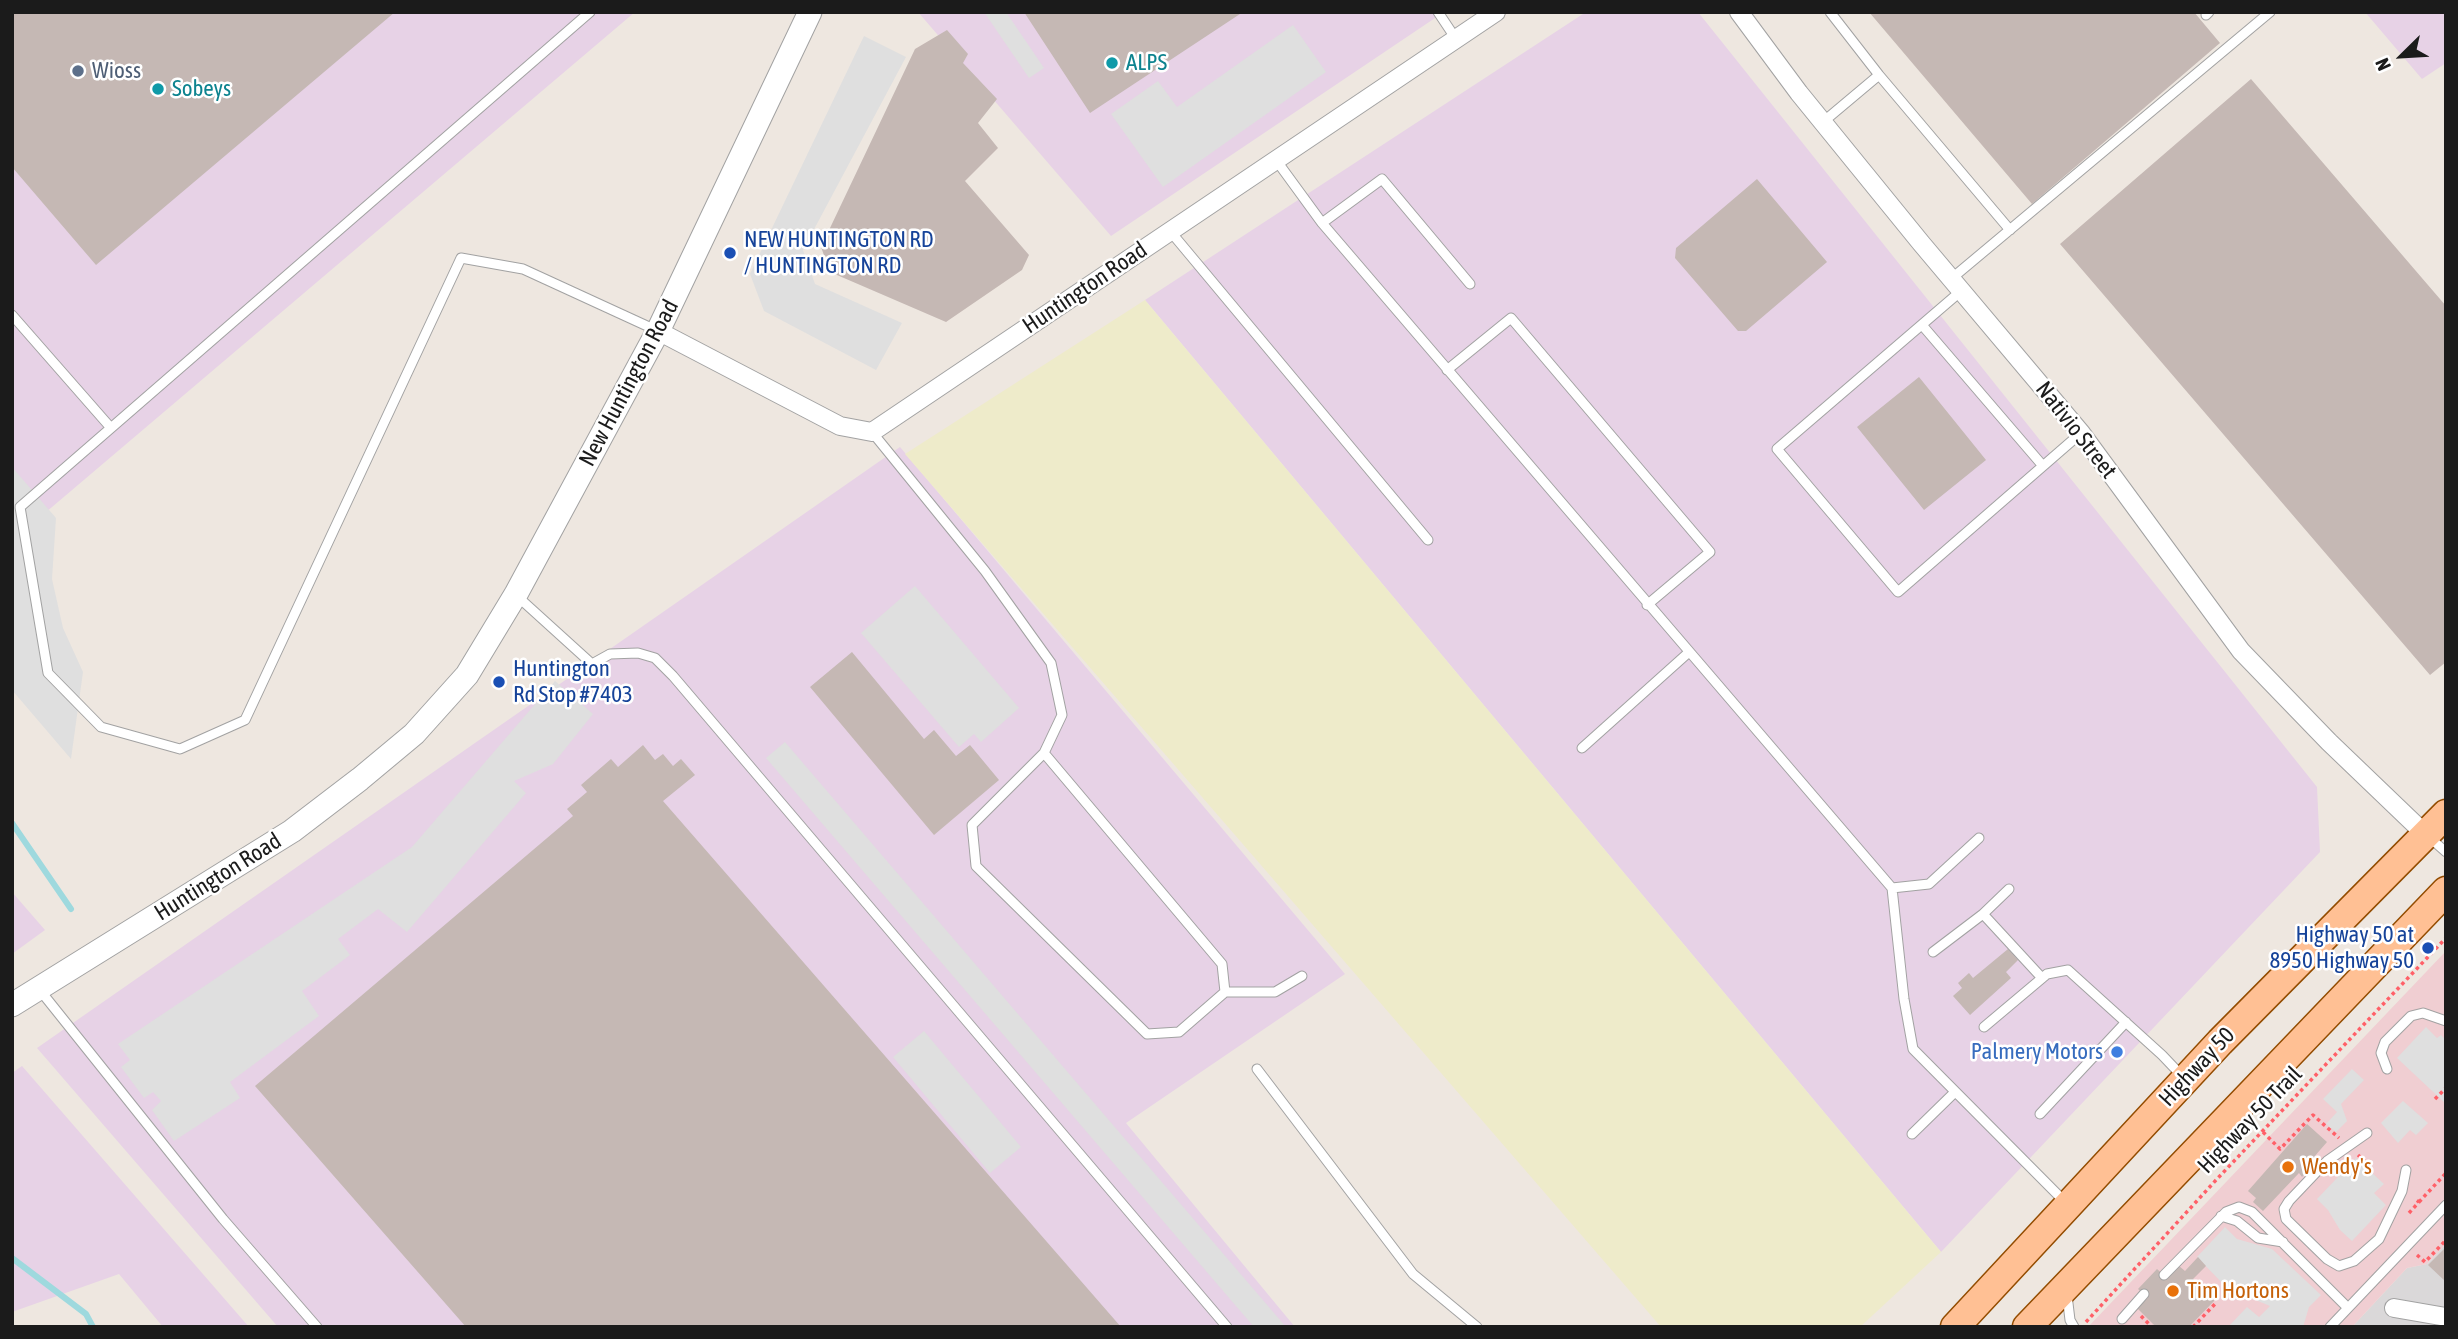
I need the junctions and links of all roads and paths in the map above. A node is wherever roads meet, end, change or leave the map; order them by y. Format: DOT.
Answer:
graph roads {
  1 [pos="590,12"];
  2 [pos="810,12"];
  3 [pos="1438,12"];
  4 [pos="1496,12"];
  5 [pos="1739,12"];
  6 [pos="1830,12"];
  7 [pos="2270,12"];
  8 [pos="1456,39"];
  9 [pos="1880,75"];
  10 [pos="1823,122"];
  11 [pos="1276,160"];
  12 [pos="1322,223"];
  13 [pos="2010,230"];
  14 [pos="1170,231"];
  15 [pos="1470,284"];
  16 [pos="1956,285"];
  17 [pos="12,315"];
  18 [pos="1922,325"];
  19 [pos="659,331"];
  20 [pos="1447,370"];
  21 [pos="111,428"];
  22 [pos="872,432"];
  23 [pos="2081,433"];
  24 [pos="2043,466"];
  25 [pos="16,508"];
  26 [pos="1427,540"];
  27 [pos="516,594"];
  28 [pos="1647,605"];
  29 [pos="1688,653"];
  30 [pos="414,734"];
  31 [pos="1583,748"];
  32 [pos="1044,753"];
  33 [pos="2446,814"];
  34 [pos="1979,838"];
  35 [pos="2436,844"];
  36 [pos="1892,888"];
  37 [pos="2009,889"];
  38 [pos="2446,891"];
  39 [pos="1983,914"];
  40 [pos="2446,938"];
  41 [pos="1933,952"];
  42 [pos="1302,976"];
  43 [pos="2042,978"];
  44 [pos="38,988"];
  45 [pos="1225,992"];
  46 [pos="12,1005"];
  47 [pos="2446,1021"];
  48 [pos="2126,1022"];
  49 [pos="1984,1027"];
  50 [pos="1257,1069"];
  51 [pos="2387,1069"];
  52 [pos="2185,1080"];
  53 [pos="2446,1088"];
  54 [pos="1955,1091"];
  55 [pos="2435,1099"];
  56 [pos="2040,1114"];
  57 [pos="2263,1132"];
  58 [pos="1912,1133"];
  59 [pos="2367,1133"];
  60 [pos="2342,1140"];
  61 [pos="2357,1154"];
  62 [pos="2370,1166"];
  63 [pos="2406,1170"];
  64 [pos="2446,1173"];
  65 [pos="2419,1202"];
  66 [pos="2068,1205"];
  67 [pos="2446,1205"];
  68 [pos="2221,1216"];
  69 [pos="2446,1240"];
  70 [pos="2283,1242"];
  71 [pos="2410,1262"];
  72 [pos="2164,1275"];
  73 [pos="2068,1284"];
  74 [pos="2114,1291"];
  75 [pos="2144,1294"];
  76 [pos="2119,1296"];
  77 [pos="2215,1304"];
  78 [pos="2347,1307"];
  79 [pos="2395,1308"];
  80 [pos="2138,1313"];
  81 [pos="2446,1317"];
  82 [pos="2122,1319"];
  83 [pos="317,1327"];
  84 [pos="1227,1327"];
  85 [pos="1477,1327"];
  86 [pos="1955,1327"];
  87 [pos="2027,1327"];
  88 [pos="2074,1327"];
  89 [pos="2081,1327"];
  90 [pos="2152,1327"];
  91 [pos="2193,1327"];
  92 [pos="2330,1327"];
  1 -- 21 [label="lane"];
  2 -- 19 [label="street, New Huntington Road"];
  3 -- 8 [label="lane"];
  4 -- 8 [label="street, Huntington Road"];
  5 -- 10 [label="street, Nativio Street"];
  6 -- 9 [label="lane"];
  7 -- 13 [label="lane"];
  8 -- 11 [label="street, Huntington Road"];
  9 -- 10 [label="lane"];
  9 -- 13 [label="lane"];
  10 -- 16 [label="street, Nativio Street"];
  11 -- 12 [label="lane"];
  11 -- 14 [label="street, Huntington Road"];
  12 -- 15 [label="lane"];
  12 -- 20 [label="lane"];
  13 -- 16 [label="lane"];
  14 -- 22 [label="street, Huntington Road"];
  14 -- 26 [label="lane"];
  16 -- 18 [label="lane"];
  16 -- 23 [label="street, Nativio Street"];
  17 -- 21 [label="lane"];
  18 -- 24 [label="lane"];
  18 -- 24 [label="lane"];
  19 -- 22 [label="street"];
  19 -- 25 [label="lane"];
  19 -- 27 [label="street, New Huntington Road"];
  20 -- 28 [label="lane"];
  20 -- 28 [label="lane"];
  21 -- 25 [label="lane"];
  22 -- 32 [label="lane"];
  23 -- 24 [label="lane"];
  23 -- 35 [label="street, Nativio Street"];
  27 -- 30 [label="street, New Huntington Road"];
  27 -- 84 [label="lane"];
  28 -- 29 [label="lane"];
  29 -- 31 [label="lane"];
  29 -- 36 [label="lane"];
  30 -- 44 [label="street, Huntington Road"];
  32 -- 45 [label="lane"];
  32 -- 45 [label="lane"];
  33 -- 35 [label="main road, Highway 50"];
  34 -- 36 [label="lane"];
  35 -- 52 [label="main road, Highway 50"];
  36 -- 54 [label="lane"];
  37 -- 39 [label="lane"];
  38 -- 73 [label="main road"];
  39 -- 41 [label="lane"];
  39 -- 43 [label="lane"];
  40 -- 57 [label="path, Highway 50 Trail"];
  42 -- 45 [label="lane"];
  43 -- 48 [label="lane"];
  43 -- 49 [label="lane"];
  44 -- 46 [label="street, Huntington Road"];
  44 -- 83 [label="lane"];
  47 -- 51 [label="lane"];
  48 -- 52 [label="lane"];
  48 -- 56 [label="lane"];
  50 -- 85 [label="lane"];
  52 -- 66 [label="main road, Highway 50"];
  53 -- 55 [label="path"];
  54 -- 58 [label="lane"];
  54 -- 66 [label="lane"];
  57 -- 60 [label="path"];
  57 -- 74 [label="path, Highway 50 Trail"];
  59 -- 63 [label="lane"];
  61 -- 62 [label="path"];
  64 -- 65 [label="path"];
  66 -- 86 [label="main road, Highway 50"];
  67 -- 78 [label="lane"];
  68 -- 70 [label="lane"];
  68 -- 70 [label="lane"];
  68 -- 72 [label="lane"];
  69 -- 71 [label="path"];
  70 -- 78 [label="lane"];
  73 -- 87 [label="main road"];
  73 -- 88 [label="lane"];
  74 -- 76 [label="path"];
  74 -- 89 [label="path, Highway 50 Trail"];
  75 -- 82 [label="lane"];
  77 -- 91 [label="path"];
  78 -- 92 [label="lane"];
  79 -- 81 [label="street"];
  80 -- 90 [label="path"];
}
